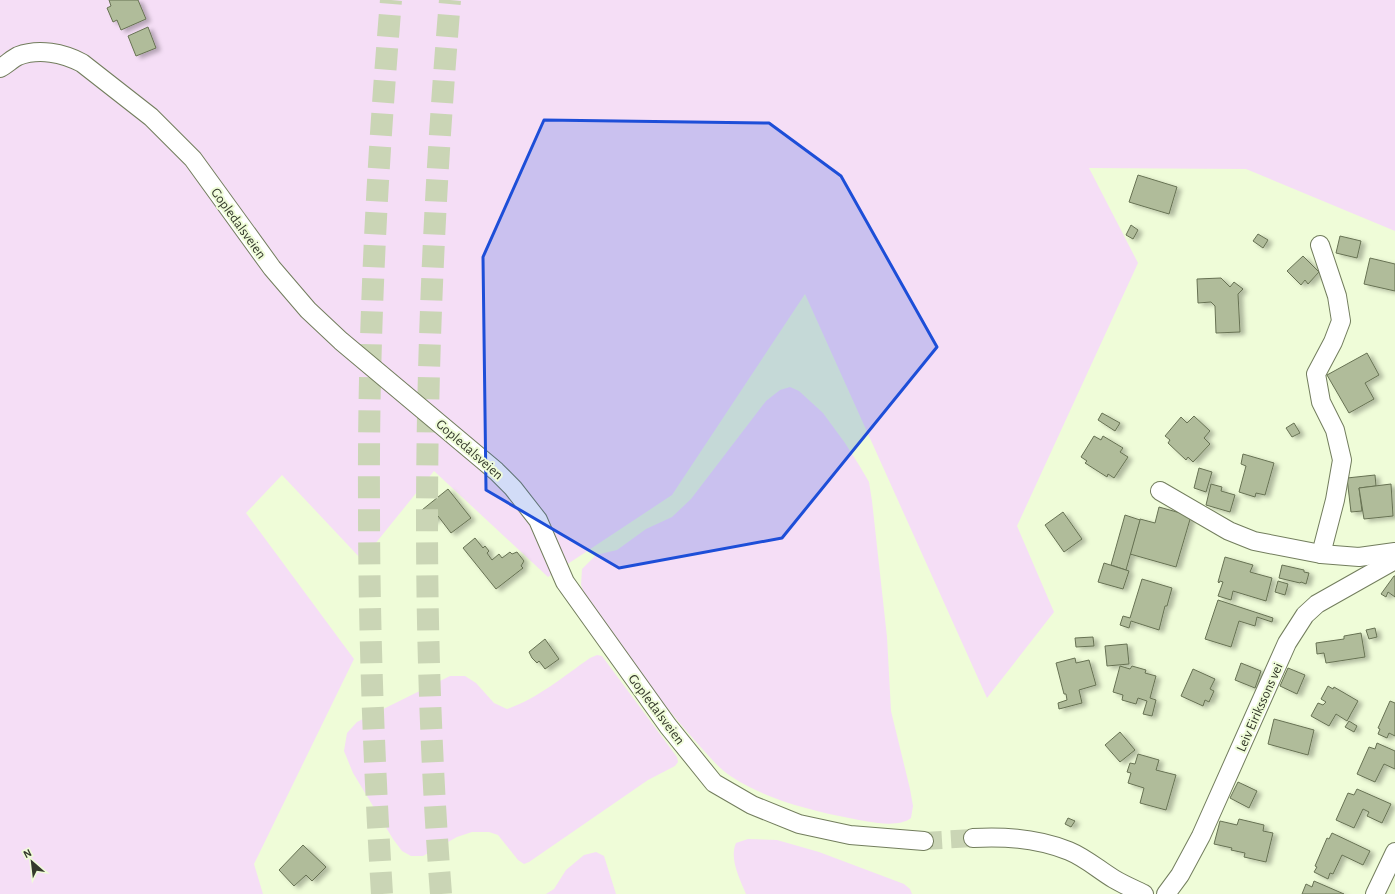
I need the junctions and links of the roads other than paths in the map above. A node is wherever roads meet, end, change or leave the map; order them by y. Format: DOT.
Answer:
graph roads {
  1 [pos="0,68"];
  2 [pos="1320,246"];
  3 [pos="1160,491"];
  4 [pos="1395,552"];
  5 [pos="1320,554"];
  6 [pos="1395,560"];
  7 [pos="973,838"];
  8 [pos="924,841"];
  9 [pos="1395,852"];
  10 [pos="1144,894"];
  11 [pos="1166,894"];
  12 [pos="1375,894"];
  1 -- 8 [label="street, Gopledalsveien"];
  2 -- 5 [label="street"];
  3 -- 5 [label="street"];
  4 -- 5 [label="street"];
  6 -- 11 [label="street, Leiv Eirikssons vei"];
  7 -- 10 [label="street"];
  9 -- 12 [label="street"];
}
